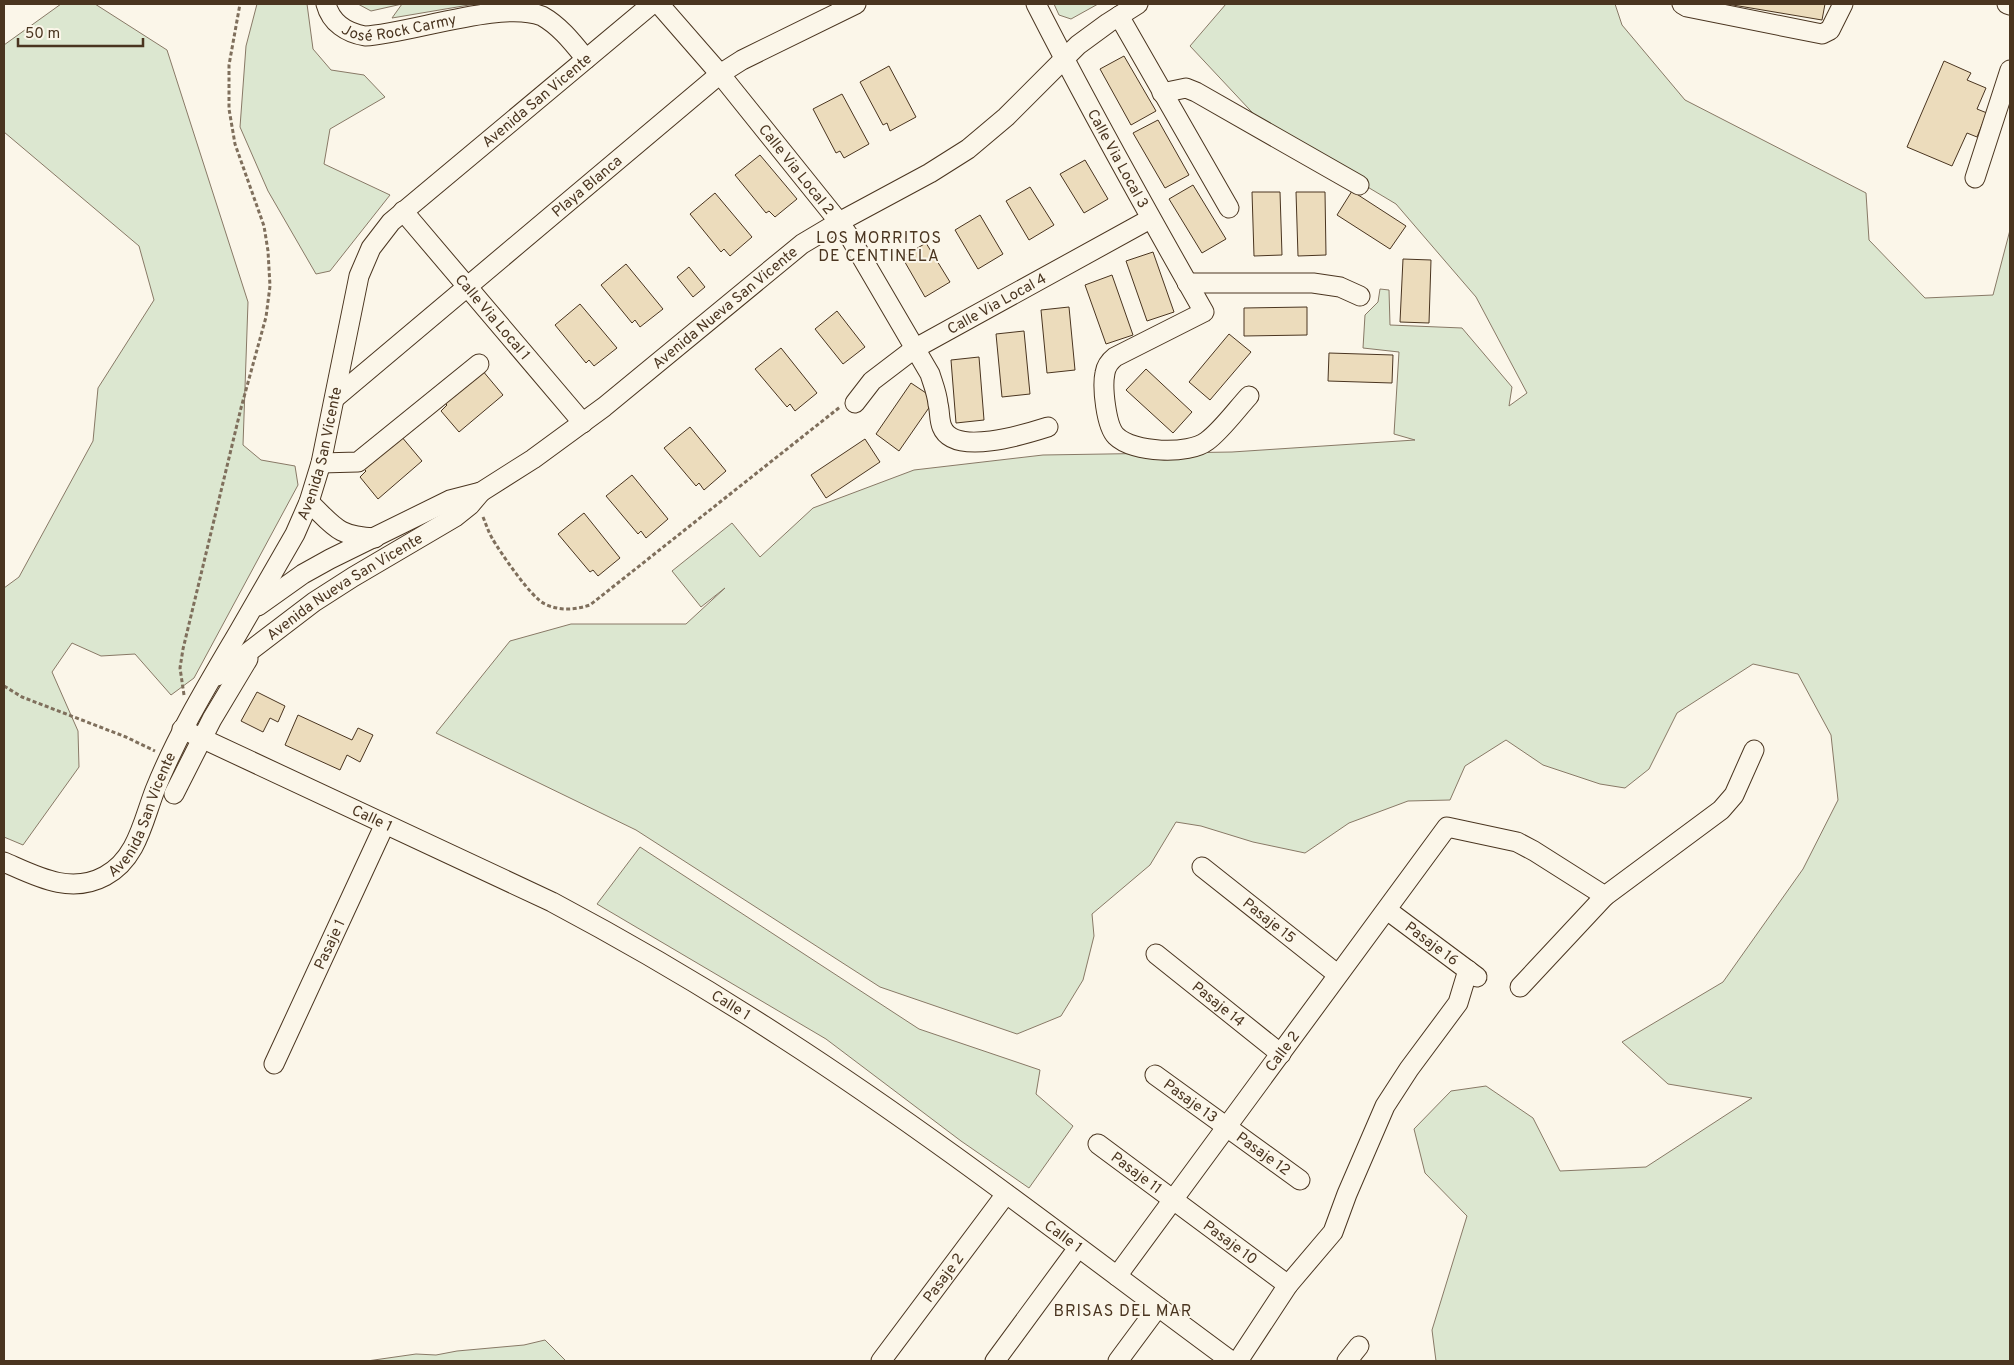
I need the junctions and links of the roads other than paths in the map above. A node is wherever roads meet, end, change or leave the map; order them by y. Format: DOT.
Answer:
graph roads {
  1 [pos="326,4"];
  2 [pos="652,4"];
  3 [pos="659,4"];
  4 [pos="856,4"];
  5 [pos="1036,4"];
  6 [pos="1138,4"];
  7 [pos="1682,4"];
  8 [pos="1843,4"];
  9 [pos="1119,16"];
  10 [pos="586,59"];
  11 [pos="1064,59"];
  12 [pos="2010,70"];
  13 [pos="720,74"];
  14 [pos="1162,93"];
  15 [pos="1975,178"];
  16 [pos="1359,185"];
  17 [pos="1229,208"];
  18 [pos="403,211"];
  19 [pos="1150,219"];
  20 [pos="839,222"];
  21 [pos="1187,283"];
  22 [pos="468,287"];
  23 [pos="1360,296"];
  24 [pos="914,349"];
  25 [pos="479,364"];
  26 [pos="1249,396"];
  27 [pos="335,398"];
  28 [pos="854,402"];
  29 [pos="583,423"];
  30 [pos="1048,426"];
  31 [pos="321,463"];
  32 [pos="481,492"];
  33 [pos="309,502"];
  34 [pos="375,538"];
  35 [pos="251,611"];
  36 [pos="257,645"];
  37 [pos="208,683"];
  38 [pos="182,729"];
  39 [pos="201,738"];
  40 [pos="1754,750"];
  41 [pos="174,794"];
  42 [pos="385,824"];
  43 [pos="4,862"];
  44 [pos="1202,867"];
  45 [pos="1605,896"];
  46 [pos="1387,910"];
  47 [pos="1156,954"];
  48 [pos="1337,974"];
  49 [pos="1520,987"];
  50 [pos="1281,1054"];
  51 [pos="274,1064"];
  52 [pos="1155,1075"];
  53 [pos="1227,1127"];
  54 [pos="1098,1144"];
  55 [pos="1300,1180"];
  56 [pos="1006,1194"];
  57 [pos="1174,1199"];
  58 [pos="1078,1248"];
  59 [pos="1117,1276"];
  60 [pos="1288,1285"];
  61 [pos="1158,1307"];
  62 [pos="1359,1346"];
  63 [pos="881,1361"];
  64 [pos="996,1361"];
  65 [pos="1118,1361"];
  66 [pos="1231,1361"];
  67 [pos="1238,1361"];
  68 [pos="1347,1361"];
  1 -- 10 [label="street, José Rock Carmy"];
  2 -- 10 [label="street, Avenida San Vicente"];
  3 -- 13 [label="street, Calle Via Local 2"];
  4 -- 13 [label="street, Playa Blanca"];
  5 -- 11 [label="street, Calle Via Local 3"];
  6 -- 9 [label="street, Avenida Nueva San Vicente"];
  7 -- 8 [label="street"];
  9 -- 11 [label="street, Avenida Nueva San Vicente"];
  9 -- 14 [label="street"];
  10 -- 18 [label="street, Avenida San Vicente"];
  11 -- 19 [label="street, Calle Via Local 3"];
  11 -- 20 [label="street, Avenida Nueva San Vicente"];
  12 -- 15 [label="street"];
  13 -- 20 [label="street, Calle Via Local 2"];
  13 -- 22 [label="street, Playa Blanca"];
  14 -- 16 [label="street"];
  14 -- 17 [label="street"];
  18 -- 22 [label="street, Calle Via Local 1"];
  18 -- 27 [label="street, Avenida San Vicente"];
  19 -- 21 [label="street, Calle Via Local 3"];
  19 -- 24 [label="street, Calle Via Local 4"];
  20 -- 24 [label="street, Calle Via Local 2"];
  20 -- 29 [label="street, Avenida Nueva San Vicente"];
  21 -- 23 [label="street"];
  21 -- 26 [label="street, Calle Via Local 3"];
  22 -- 27 [label="street, Playa Blanca"];
  22 -- 29 [label="street, Calle Via Local 1"];
  24 -- 28 [label="street, Calle Via Local 4"];
  24 -- 30 [label="street, Calle Via Local 2"];
  25 -- 31 [label="street"];
  27 -- 31 [label="street, Avenida San Vicente"];
  29 -- 32 [label="street, Avenida Nueva San Vicente"];
  31 -- 33 [label="street, Avenida San Vicente"];
  32 -- 34 [label="street, Avenida Nueva San Vicente"];
  32 -- 36 [label="street, Avenida Nueva San Vicente"];
  33 -- 34 [label="street"];
  33 -- 35 [label="street, Avenida San Vicente"];
  34 -- 35 [label="street, Avenida Nueva San Vicente"];
  35 -- 37 [label="street, Avenida San Vicente"];
  36 -- 37 [label="street, Avenida Nueva San Vicente"];
  36 -- 39 [label="street"];
  37 -- 38 [label="street, Avenida San Vicente"];
  38 -- 39 [label="street, Calle 1"];
  38 -- 43 [label="street, Avenida San Vicente"];
  39 -- 41 [label="street"];
  39 -- 42 [label="street, Calle 1"];
  40 -- 45 [label="street"];
  42 -- 51 [label="street, Pasaje 1"];
  42 -- 56 [label="street, Calle 1"];
  44 -- 48 [label="street, Pasaje 15"];
  45 -- 46 [label="street, Calle 2"];
  45 -- 49 [label="street"];
  46 -- 48 [label="street, Calle 2"];
  46 -- 60 [label="street, Pasaje 16"];
  47 -- 50 [label="street, Pasaje 14"];
  48 -- 50 [label="street, Calle 2"];
  50 -- 53 [label="street, Calle 2"];
  52 -- 53 [label="street, Pasaje 13"];
  53 -- 55 [label="street, Pasaje 12"];
  53 -- 57 [label="street, Calle 2"];
  54 -- 57 [label="street, Pasaje 11"];
  56 -- 58 [label="street, Calle 1"];
  56 -- 63 [label="street, Pasaje 2"];
  57 -- 59 [label="street, Calle 2"];
  57 -- 60 [label="street, Pasaje 10"];
  58 -- 59 [label="street, Calle 1"];
  58 -- 64 [label="street"];
  59 -- 61 [label="street, Calle 1"];
  60 -- 67 [label="street"];
  61 -- 65 [label="street"];
  61 -- 66 [label="street, Calle 1"];
  62 -- 68 [label="street"];
}
